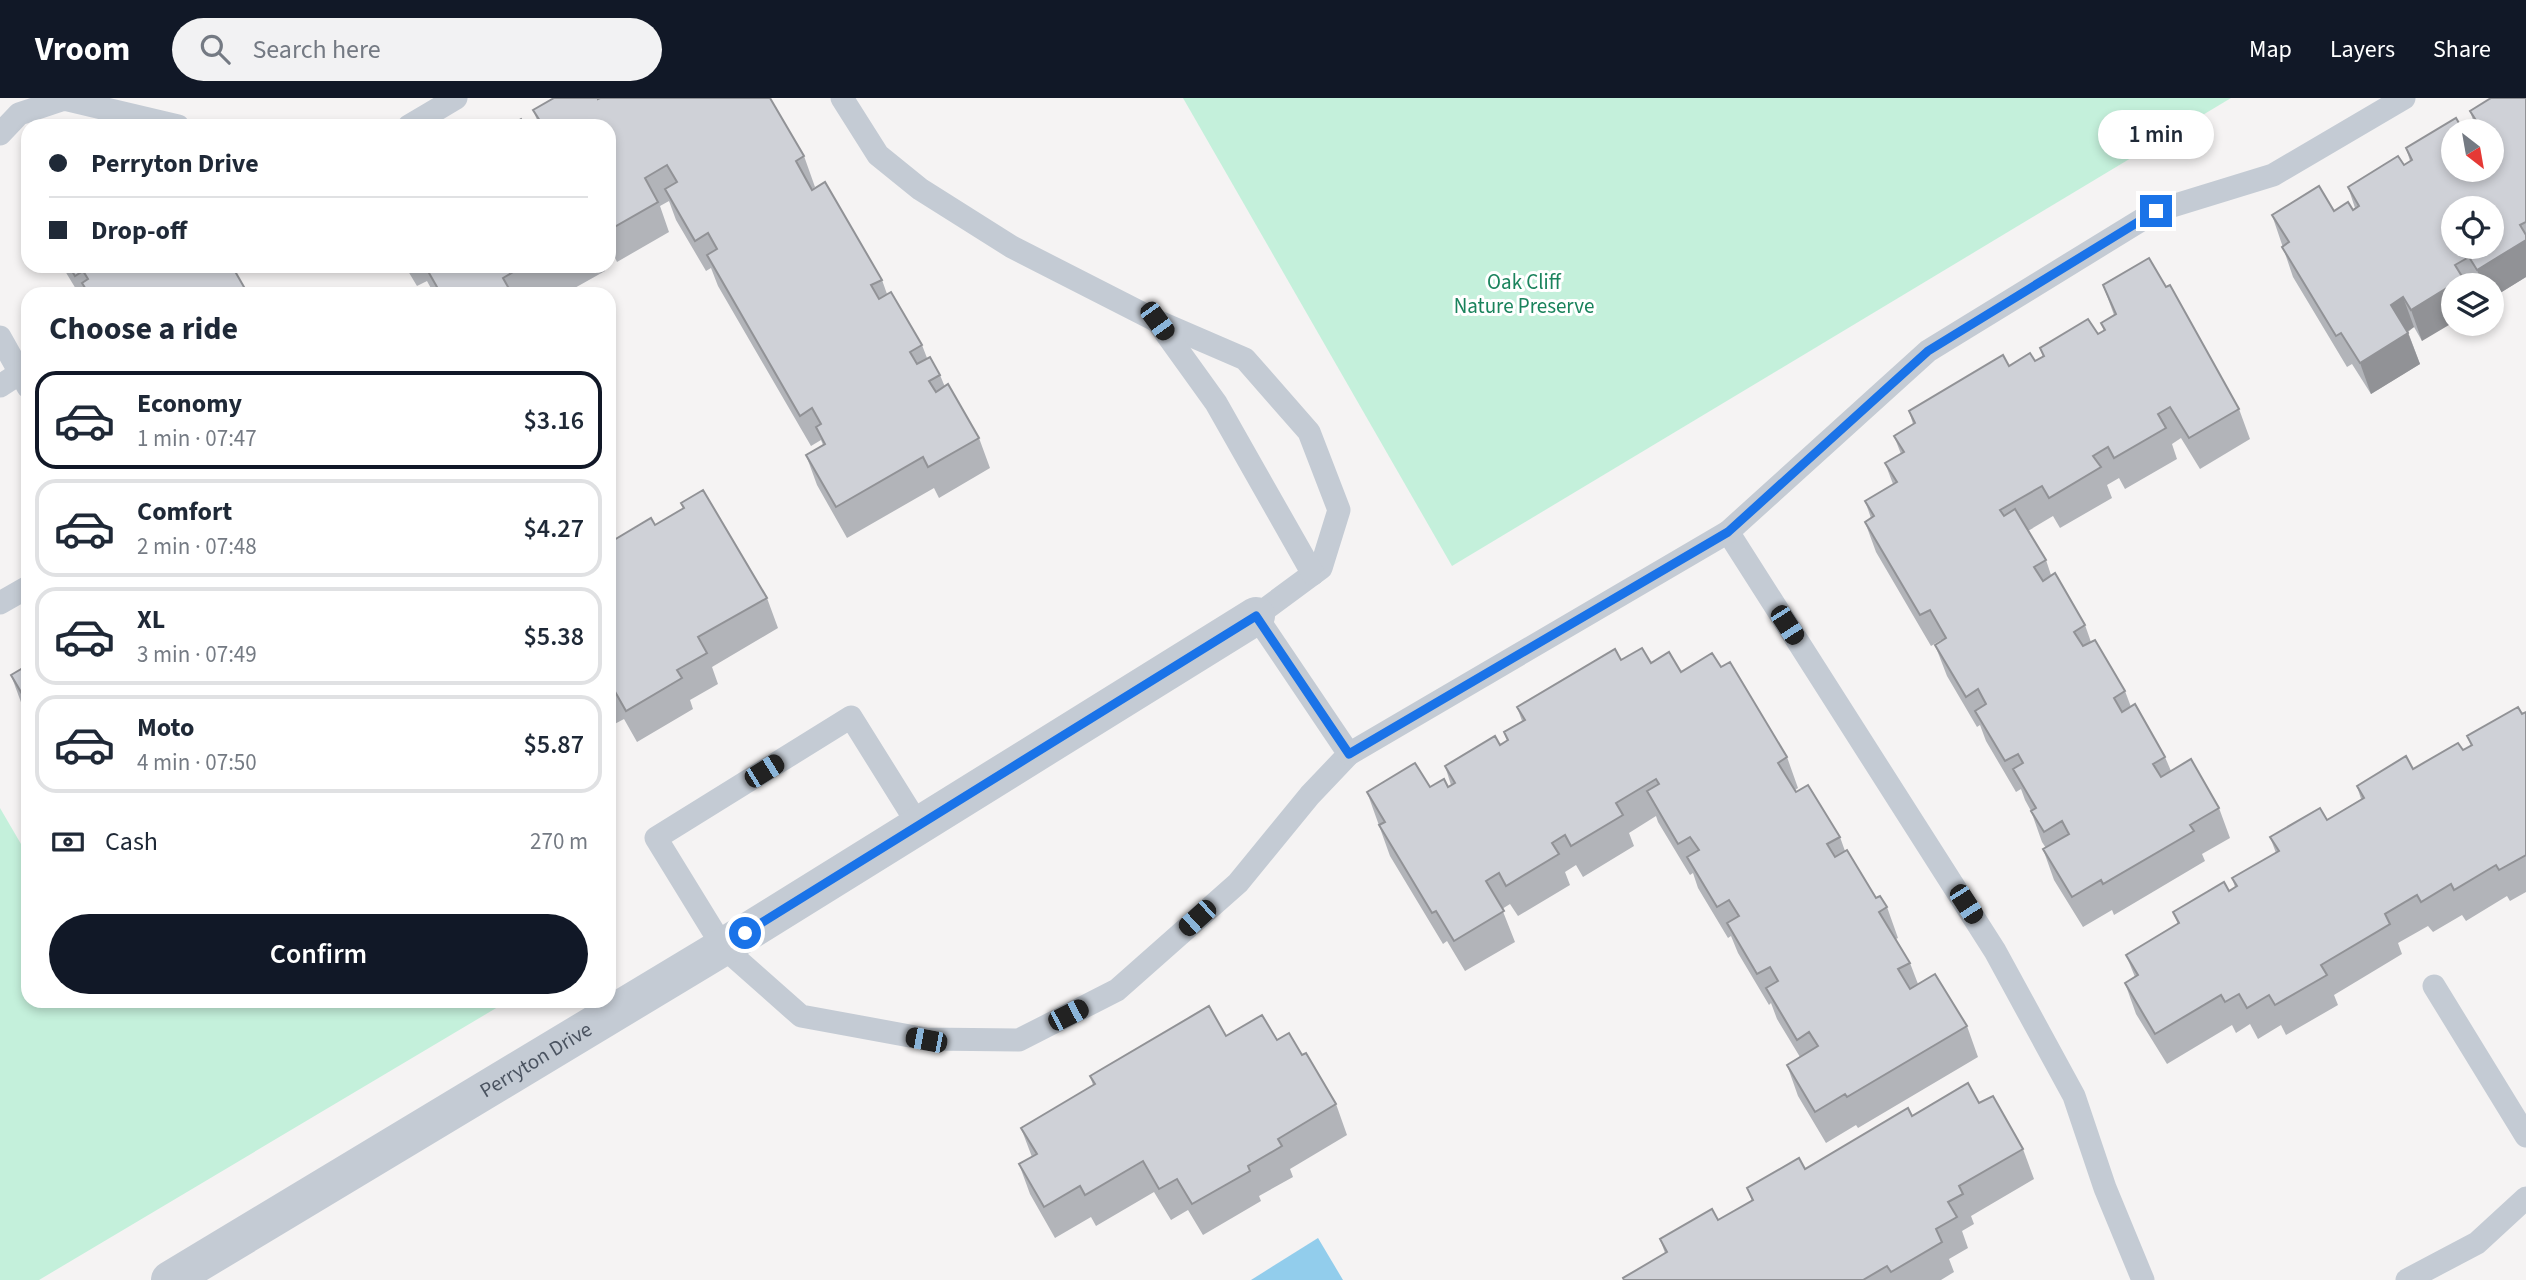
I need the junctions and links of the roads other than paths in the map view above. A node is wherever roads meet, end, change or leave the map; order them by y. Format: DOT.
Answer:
graph roads {
  1 [pos="456,98"];
  2 [pos="842,98"];
  3 [pos="2404,98"];
  4 [pos="148,119"];
  5 [pos="421,119"];
  6 [pos="0,134"];
  7 [pos="1157,321"];
  8 [pos="0,337"];
  9 [pos="21,375"];
  10 [pos="21,381"];
  11 [pos="0,386"];
  12 [pos="1728,532"];
  13 [pos="1313,574"];
  14 [pos="21,591"];
  15 [pos="0,603"];
  16 [pos="1256,616"];
  17 [pos="1349,754"];
  18 [pos="919,825"];
  19 [pos="723,947"];
  20 [pos="2434,986"];
  21 [pos="2526,1136"];
  22 [pos="2526,1198"];
  23 [pos="170,1280"];
  24 [pos="2143,1280"];
  25 [pos="2407,1280"];
  1 -- 5 [label="lane"];
  2 -- 7 [label="lane"];
  3 -- 12 [label="lane"];
  4 -- 6 [label="lane"];
  7 -- 13 [label="lane"];
  7 -- 13 [label="lane"];
  8 -- 9 [label="lane"];
  10 -- 11 [label="lane"];
  12 -- 17 [label="lane"];
  12 -- 24 [label="lane"];
  13 -- 16 [label="lane"];
  14 -- 15 [label="lane"];
  16 -- 17 [label="lane"];
  16 -- 18 [label="street, Perryton Drive"];
  17 -- 19 [label="lane"];
  18 -- 19 [label="street, Perryton Drive"];
  18 -- 19 [label="lane"];
  19 -- 23 [label="street, Perryton Drive"];
  20 -- 21 [label="lane"];
  22 -- 25 [label="lane"];
}
